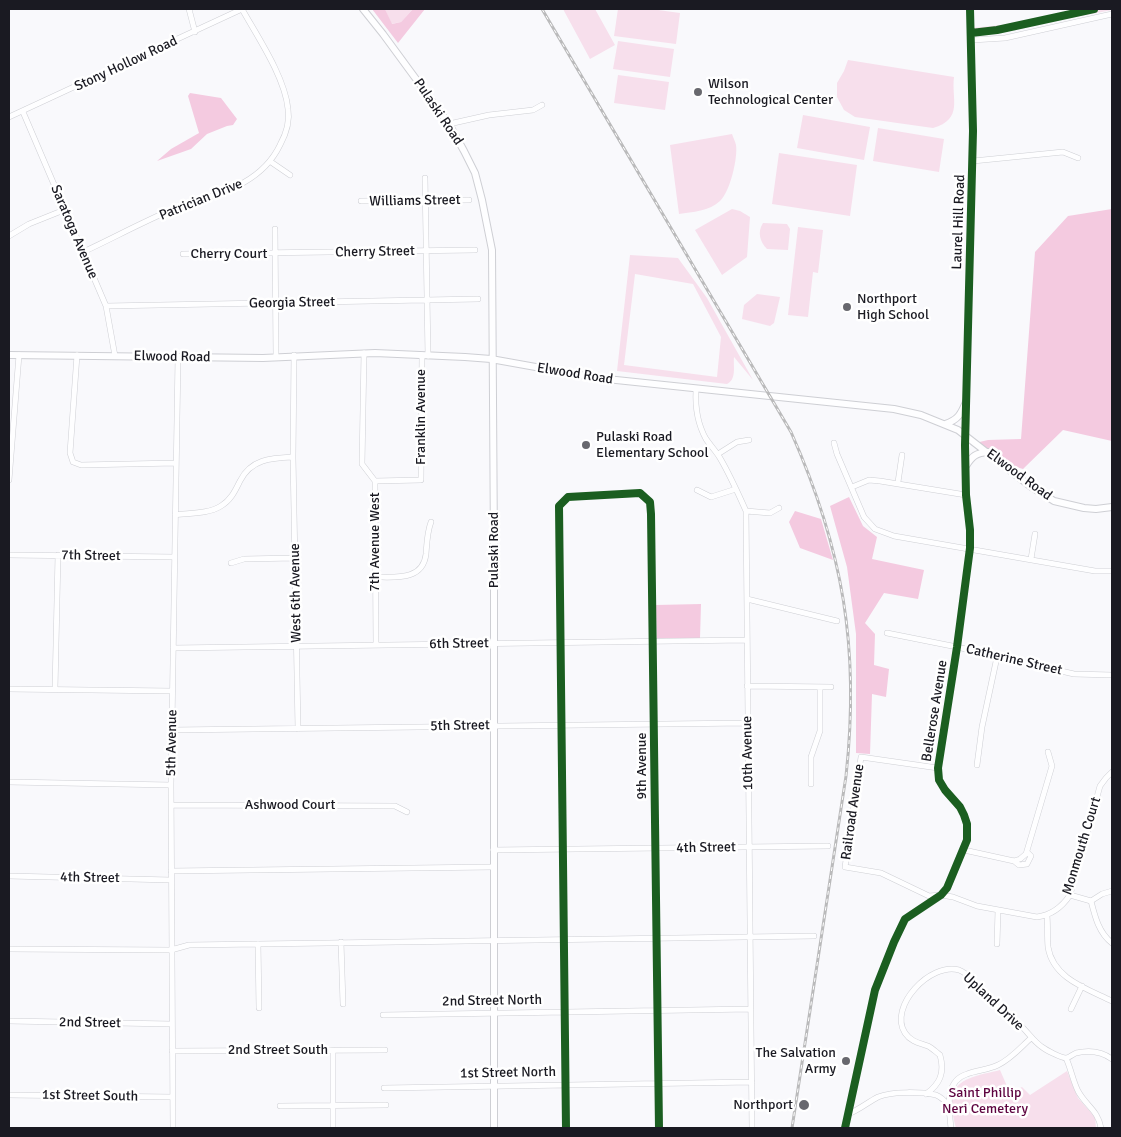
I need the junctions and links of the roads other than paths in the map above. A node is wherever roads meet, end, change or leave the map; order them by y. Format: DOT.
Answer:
graph roads {
  1 [pos="189,9"];
  2 [pos="242,9"];
  3 [pos="363,9"];
  4 [pos="970,9"];
  5 [pos="1112,14"];
  6 [pos="195,32"];
  7 [pos="972,40"];
  8 [pos="542,105"];
  9 [pos="23,112"];
  10 [pos="9,118"];
  11 [pos="449,124"];
  12 [pos="1078,158"];
  13 [pos="973,161"];
  14 [pos="272,162"];
  15 [pos="290,176"];
  16 [pos="425,178"];
  17 [pos="425,200"];
  18 [pos="468,200"];
  19 [pos="361,202"];
  20 [pos="64,210"];
  21 [pos="275,230"];
  22 [pos="9,236"];
  23 [pos="426,250"];
  24 [pos="475,250"];
  25 [pos="83,252"];
  26 [pos="276,253"];
  27 [pos="183,254"];
  28 [pos="478,299"];
  29 [pos="427,300"];
  30 [pos="276,303"];
  31 [pos="106,306"];
  32 [pos="364,353"];
  33 [pos="9,355"];
  34 [pos="19,355"];
  35 [pos="77,355"];
  36 [pos="294,355"];
  37 [pos="425,355"];
  38 [pos="115,356"];
  39 [pos="276,356"];
  40 [pos="178,358"];
  41 [pos="491,359"];
  42 [pos="696,390"];
  43 [pos="966,402"];
  44 [pos="945,424"];
  45 [pos="966,435"];
  46 [pos="749,440"];
  47 [pos="834,443"];
  48 [pos="988,452"];
  49 [pos="718,454"];
  50 [pos="902,455"];
  51 [pos="294,457"];
  52 [pos="176,463"];
  53 [pos="966,466"];
  54 [pos="9,480"];
  55 [pos="375,481"];
  56 [pos="898,482"];
  57 [pos="852,487"];
  58 [pos="736,488"];
  59 [pos="697,490"];
  60 [pos="966,495"];
  61 [pos="1112,507"];
  62 [pos="779,508"];
  63 [pos="746,510"];
  64 [pos="175,515"];
  65 [pos="431,522"];
  66 [pos="1035,534"];
  67 [pos="970,548"];
  68 [pos="9,555"];
  69 [pos="58,555"];
  70 [pos="174,557"];
  71 [pos="295,558"];
  72 [pos="1031,559"];
  73 [pos="231,563"];
  74 [pos="1112,571"];
  75 [pos="375,577"];
  76 [pos="746,599"];
  77 [pos="837,622"];
  78 [pos="887,633"];
  79 [pos="746,640"];
  80 [pos="653,641"];
  81 [pos="560,642"];
  82 [pos="494,643"];
  83 [pos="376,644"];
  84 [pos="296,646"];
  85 [pos="957,647"];
  86 [pos="173,648"];
  87 [pos="998,657"];
  88 [pos="1112,675"];
  89 [pos="747,686"];
  90 [pos="831,687"];
  91 [pos="820,688"];
  92 [pos="9,689"];
  93 [pos="55,689"];
  94 [pos="172,691"];
  95 [pos="748,723"];
  96 [pos="655,724"];
  97 [pos="560,725"];
  98 [pos="493,726"];
  99 [pos="298,729"];
  100 [pos="172,730"];
  101 [pos="1048,752"];
  102 [pos="977,765"];
  103 [pos="938,768"];
  104 [pos="1112,772"];
  105 [pos="9,782"];
  106 [pos="810,784"];
  107 [pos="171,785"];
  108 [pos="171,805"];
  109 [pos="407,812"];
  110 [pos="828,846"];
  111 [pos="749,847"];
  112 [pos="656,848"];
  113 [pos="562,849"];
  114 [pos="493,850"];
  115 [pos="964,850"];
  116 [pos="493,867"];
  117 [pos="171,871"];
  118 [pos="9,876"];
  119 [pos="171,880"];
  120 [pos="1112,891"];
  121 [pos="1070,894"];
  122 [pos="942,895"];
  123 [pos="1091,901"];
  124 [pos="998,910"];
  125 [pos="1047,916"];
  126 [pos="750,936"];
  127 [pos="814,936"];
  128 [pos="656,937"];
  129 [pos="564,939"];
  130 [pos="493,940"];
  131 [pos="341,942"];
  132 [pos="1112,943"];
  133 [pos="258,944"];
  134 [pos="997,944"];
  135 [pos="9,949"];
  136 [pos="171,950"];
  137 [pos="1082,986"];
  138 [pos="1112,1001"];
  139 [pos="343,1004"];
  140 [pos="259,1008"];
  141 [pos="1071,1008"];
  142 [pos="751,1009"];
  143 [pos="657,1010"];
  144 [pos="565,1012"];
  145 [pos="493,1013"];
  146 [pos="383,1015"];
  147 [pos="9,1021"];
  148 [pos="171,1024"];
  149 [pos="1031,1038"];
  150 [pos="333,1050"];
  151 [pos="385,1050"];
  152 [pos="172,1051"];
  153 [pos="1066,1058"];
  154 [pos="1112,1059"];
  155 [pos="752,1082"];
  156 [pos="659,1083"];
  157 [pos="566,1084"];
  158 [pos="493,1086"];
  159 [pos="384,1088"];
  160 [pos="926,1094"];
  161 [pos="9,1095"];
  162 [pos="172,1098"];
  163 [pos="386,1105"];
  164 [pos="948,1105"];
  165 [pos="280,1106"];
  166 [pos="333,1106"];
  167 [pos="848,1114"];
  168 [pos="173,1128"];
  169 [pos="333,1128"];
  170 [pos="494,1128"];
  171 [pos="566,1128"];
  172 [pos="659,1128"];
  173 [pos="752,1128"];
  174 [pos="845,1128"];
  175 [pos="951,1128"];
  176 [pos="1101,1128"];
  1 -- 6 [label="street"];
  2 -- 6 [label="street, Stony Hollow Road"];
  2 -- 14 [label="street, Patrician Drive"];
  3 -- 11 [label="main road, Pulaski Road"];
  4 -- 7 [label="street, Laurel Hill Road"];
  5 -- 7 [label="street"];
  6 -- 9 [label="street, Stony Hollow Road"];
  7 -- 13 [label="street, Laurel Hill Road"];
  8 -- 11 [label="street"];
  9 -- 10 [label="street, Stony Hollow Road"];
  9 -- 20 [label="street, Saratoga Avenue"];
  11 -- 41 [label="main road, Pulaski Road"];
  12 -- 13 [label="street"];
  13 -- 43 [label="street, Laurel Hill Road"];
  14 -- 15 [label="street"];
  14 -- 25 [label="street, Patrician Drive"];
  16 -- 17 [label="street, Franklin Avenue"];
  17 -- 18 [label="street, Williams Street"];
  17 -- 19 [label="street, Williams Street"];
  17 -- 23 [label="street, Franklin Avenue"];
  20 -- 22 [label="street"];
  20 -- 25 [label="street, Saratoga Avenue"];
  21 -- 26 [label="street"];
  23 -- 24 [label="street, Cherry Street"];
  23 -- 26 [label="street, Cherry Street"];
  23 -- 29 [label="street, Franklin Avenue"];
  25 -- 31 [label="street, Saratoga Avenue"];
  26 -- 27 [label="street, Cherry Court"];
  26 -- 30 [label="street"];
  28 -- 29 [label="street, Georgia Street"];
  29 -- 30 [label="street, Georgia Street"];
  29 -- 37 [label="street, Franklin Avenue"];
  30 -- 31 [label="street, Georgia Street"];
  30 -- 39 [label="street"];
  31 -- 38 [label="street, Saratoga Avenue"];
  32 -- 36 [label="main road, Elwood Road"];
  32 -- 37 [label="main road, Elwood Road"];
  32 -- 55 [label="street, 7th Avenue West"];
  33 -- 34 [label="main road, Elwood Road"];
  34 -- 35 [label="main road, Elwood Road"];
  34 -- 54 [label="street"];
  35 -- 38 [label="main road, Elwood Road"];
  35 -- 52 [label="street"];
  36 -- 39 [label="main road, Elwood Road"];
  36 -- 51 [label="street, West 6th Avenue"];
  37 -- 41 [label="main road, Elwood Road"];
  37 -- 55 [label="street, Franklin Avenue"];
  38 -- 40 [label="main road, Elwood Road"];
  39 -- 40 [label="main road, Elwood Road"];
  40 -- 52 [label="street, 5th Avenue"];
  41 -- 42 [label="main road, Elwood Road"];
  41 -- 82 [label="main road, Pulaski Road"];
  42 -- 44 [label="main road, Elwood Road"];
  42 -- 49 [label="street, 10th Avenue"];
  43 -- 44 [label="main road"];
  43 -- 45 [label="street, Laurel Hill Road"];
  44 -- 45 [label="main road, Elwood Road"];
  45 -- 48 [label="main road, Elwood Road"];
  45 -- 53 [label="street, Bellerose Avenue"];
  46 -- 49 [label="street"];
  47 -- 57 [label="street"];
  48 -- 53 [label="main road"];
  48 -- 61 [label="main road, Elwood Road"];
  49 -- 58 [label="street, 10th Avenue"];
  50 -- 56 [label="street"];
  51 -- 64 [label="street"];
  51 -- 71 [label="street, West 6th Avenue"];
  52 -- 64 [label="street, 5th Avenue"];
  53 -- 60 [label="street, Bellerose Avenue"];
  55 -- 75 [label="street, 7th Avenue West"];
  56 -- 57 [label="street"];
  56 -- 60 [label="street"];
  57 -- 67 [label="street"];
  58 -- 59 [label="street"];
  58 -- 63 [label="street, 10th Avenue"];
  60 -- 67 [label="street, Bellerose Avenue"];
  62 -- 63 [label="street"];
  63 -- 76 [label="street, 10th Avenue"];
  64 -- 70 [label="street, 5th Avenue"];
  65 -- 75 [label="street"];
  66 -- 72 [label="street"];
  67 -- 72 [label="street"];
  67 -- 85 [label="street, Bellerose Avenue"];
  68 -- 69 [label="street, 7th Street"];
  69 -- 70 [label="street, 7th Street"];
  69 -- 93 [label="street"];
  70 -- 86 [label="street, 5th Avenue"];
  71 -- 73 [label="street"];
  71 -- 84 [label="street, West 6th Avenue"];
  72 -- 74 [label="street"];
  75 -- 83 [label="street, 7th Avenue West"];
  76 -- 77 [label="street"];
  76 -- 79 [label="street, 10th Avenue"];
  78 -- 85 [label="street, Catherine Street"];
  79 -- 80 [label="street, 6th Street"];
  79 -- 89 [label="street, 10th Avenue"];
  80 -- 81 [label="street, 6th Street"];
  80 -- 81 [label="street, 9th Avenue"];
  80 -- 96 [label="street, 9th Avenue"];
  81 -- 82 [label="street, 6th Street"];
  81 -- 97 [label="street"];
  82 -- 83 [label="street, 6th Street"];
  82 -- 98 [label="main road, Pulaski Road"];
  83 -- 84 [label="street, 6th Street"];
  84 -- 86 [label="street, 6th Street"];
  84 -- 99 [label="street, West 6th Avenue"];
  85 -- 87 [label="street, Catherine Street"];
  85 -- 103 [label="street, Bellerose Avenue"];
  86 -- 94 [label="street, 5th Avenue"];
  87 -- 88 [label="street, Catherine Street"];
  87 -- 102 [label="street"];
  89 -- 91 [label="street"];
  89 -- 95 [label="street, 10th Avenue"];
  90 -- 91 [label="street"];
  91 -- 106 [label="street"];
  92 -- 93 [label="street"];
  93 -- 94 [label="street"];
  94 -- 100 [label="street, 5th Avenue"];
  95 -- 96 [label="street, 5th Street"];
  95 -- 111 [label="street, 10th Avenue"];
  96 -- 97 [label="street, 5th Street"];
  96 -- 112 [label="street, 9th Avenue"];
  97 -- 98 [label="street, 5th Street"];
  97 -- 113 [label="street"];
  98 -- 99 [label="street, 5th Street"];
  98 -- 114 [label="main road, Pulaski Road"];
  99 -- 100 [label="street, 5th Street"];
  100 -- 107 [label="street, 5th Avenue"];
  101 -- 115 [label="street"];
  103 -- 115 [label="street, Bellerose Avenue"];
  103 -- 122 [label="street, Railroad Avenue"];
  104 -- 121 [label="street, Monmouth Court"];
  105 -- 107 [label="street"];
  107 -- 108 [label="street, 5th Avenue"];
  108 -- 109 [label="street, Ashwood Court"];
  108 -- 117 [label="street, 5th Avenue"];
  110 -- 111 [label="street, 4th Street"];
  111 -- 112 [label="street, 4th Street"];
  111 -- 126 [label="street, 10th Avenue"];
  112 -- 113 [label="street, 4th Street"];
  112 -- 128 [label="street, 9th Avenue"];
  113 -- 114 [label="street, 4th Street"];
  113 -- 129 [label="street"];
  114 -- 116 [label="main road, Pulaski Road"];
  115 -- 122 [label="street, Bellerose Avenue"];
  116 -- 117 [label="street"];
  116 -- 130 [label="main road, Pulaski Road"];
  117 -- 119 [label="street, 5th Avenue"];
  118 -- 119 [label="street, 4th Street"];
  119 -- 136 [label="street, 5th Avenue"];
  120 -- 123 [label="street"];
  121 -- 123 [label="street"];
  121 -- 125 [label="street, Monmouth Court"];
  122 -- 124 [label="street"];
  122 -- 167 [label="street"];
  123 -- 132 [label="street"];
  124 -- 125 [label="street"];
  124 -- 134 [label="street"];
  125 -- 137 [label="street"];
  126 -- 127 [label="street"];
  126 -- 128 [label="street"];
  126 -- 142 [label="street, 10th Avenue"];
  128 -- 129 [label="street"];
  128 -- 143 [label="street, 9th Avenue"];
  129 -- 130 [label="street"];
  129 -- 144 [label="street"];
  130 -- 131 [label="street"];
  130 -- 145 [label="main road, Pulaski Road"];
  131 -- 133 [label="street"];
  131 -- 139 [label="street"];
  133 -- 136 [label="street"];
  133 -- 140 [label="street"];
  135 -- 136 [label="street"];
  136 -- 148 [label="street, 5th Avenue"];
  137 -- 138 [label="street"];
  137 -- 141 [label="street"];
  142 -- 143 [label="street, 2nd Street North"];
  142 -- 155 [label="street, 10th Avenue"];
  143 -- 144 [label="street, 2nd Street North"];
  143 -- 156 [label="street, 9th Avenue"];
  144 -- 145 [label="street, 2nd Street North"];
  144 -- 157 [label="street"];
  145 -- 146 [label="street, 2nd Street North"];
  145 -- 158 [label="main road, Pulaski Road"];
  147 -- 148 [label="street, 2nd Street"];
  148 -- 152 [label="street, 5th Avenue"];
  149 -- 153 [label="street, Upland Drive"];
  149 -- 160 [label="street, Upland Drive"];
  149 -- 164 [label="street"];
  150 -- 151 [label="street, 2nd Street South"];
  150 -- 152 [label="street, 2nd Street South"];
  150 -- 166 [label="street"];
  152 -- 162 [label="street, 5th Avenue"];
  153 -- 154 [label="street"];
  153 -- 176 [label="street"];
  155 -- 156 [label="street, 1st Street North"];
  155 -- 173 [label="street, 10th Avenue"];
  156 -- 157 [label="street, 1st Street North"];
  156 -- 172 [label="street, 9th Avenue"];
  157 -- 158 [label="street, 1st Street North"];
  157 -- 171 [label="street"];
  158 -- 159 [label="street, 1st Street North"];
  158 -- 170 [label="main road, Pulaski Road"];
  160 -- 164 [label="street"];
  160 -- 167 [label="street"];
  161 -- 162 [label="street, 1st Street South"];
  162 -- 168 [label="street, 5th Avenue"];
  163 -- 166 [label="street"];
  164 -- 175 [label="street"];
  165 -- 166 [label="street"];
  166 -- 169 [label="street"];
  167 -- 174 [label="street"];
}
